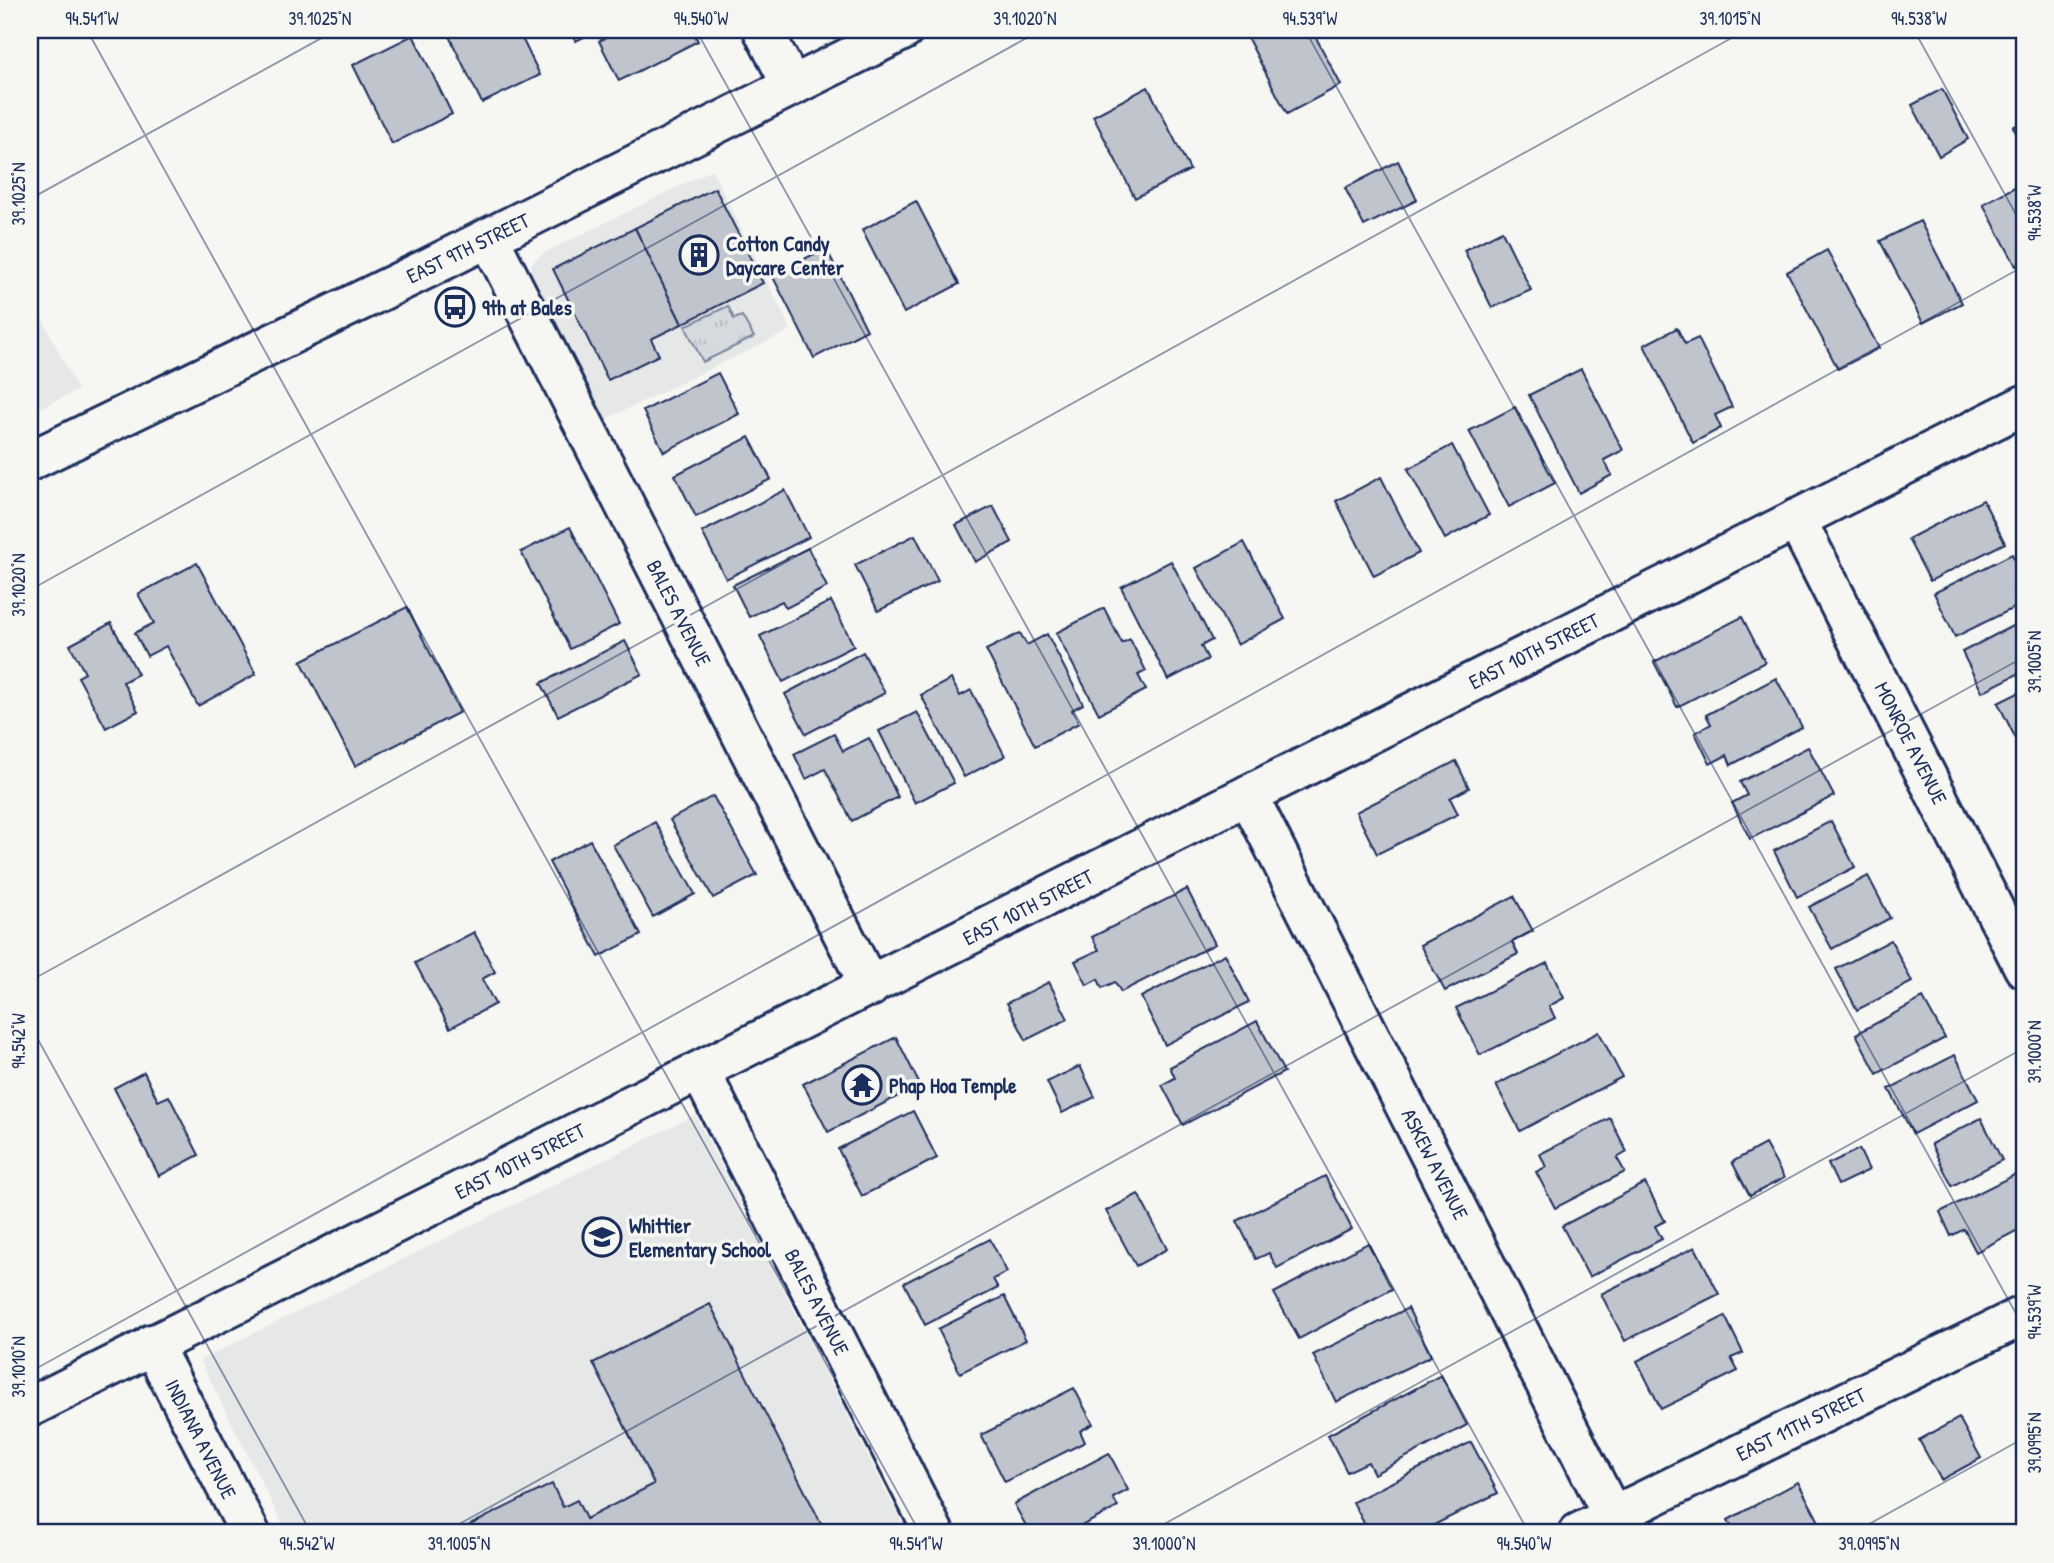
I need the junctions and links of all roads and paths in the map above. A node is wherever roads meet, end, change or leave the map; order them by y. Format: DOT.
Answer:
graph roads {
  1 [pos="763,30"];
  2 [pos="904,30"];
  3 [pos="792,86"];
  4 [pos="489,238"];
  5 [pos="2024,405"];
  6 [pos="30,461"];
  7 [pos="1797,519"];
  8 [pos="1248,795"];
  9 [pos="2024,968"];
  10 [pos="870,987"];
  11 [pos="700,1071"];
  12 [pos="2024,1315"];
  13 [pos="152,1344"];
  14 [pos="30,1407"];
  15 [pos="1617,1525"];
  16 [pos="250,1533"];
  17 [pos="934,1533"];
  18 [pos="1578,1533"];
  1 -- 3 [label="street"];
  2 -- 3 [label="street, EAST 9TH STREET"];
  3 -- 4 [label="street, EAST 9TH STREET"];
  4 -- 6 [label="street, EAST 9TH STREET"];
  4 -- 10 [label="street, BALES AVENUE"];
  5 -- 7 [label="street, EAST 10TH STREET"];
  7 -- 8 [label="street, EAST 10TH STREET"];
  7 -- 9 [label="street, MONROE AVENUE"];
  8 -- 10 [label="street, EAST 10TH STREET"];
  8 -- 15 [label="street, ASKEW AVENUE"];
  10 -- 11 [label="street, EAST 10TH STREET"];
  11 -- 13 [label="street, EAST 10TH STREET"];
  11 -- 17 [label="street, BALES AVENUE"];
  12 -- 15 [label="street, EAST 11TH STREET"];
  13 -- 14 [label="street, EAST 10TH STREET"];
  13 -- 16 [label="street, INDIANA AVENUE"];
  15 -- 18 [label="street, EAST 11TH STREET"];
}
